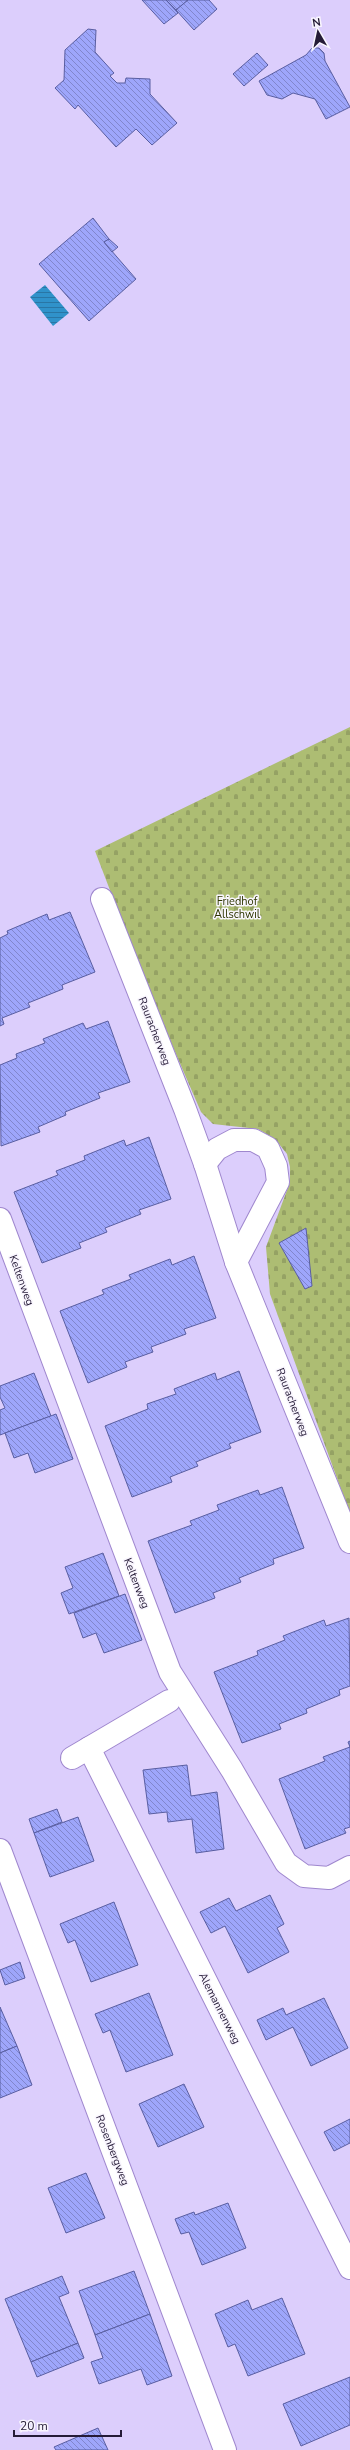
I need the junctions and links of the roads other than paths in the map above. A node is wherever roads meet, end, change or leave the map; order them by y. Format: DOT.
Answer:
graph roads {
  1 [pos="102,899"];
  2 [pos="205,1164"];
  3 [pos="0,1219"];
  4 [pos="236,1262"];
  5 [pos="350,1542"];
  6 [pos="169,1701"];
  7 [pos="0,1850"];
  8 [pos="350,1867"];
  9 [pos="350,2268"];
  10 [pos="225,2450"];
  1 -- 2 [label="street, Rauracherweg"];
  2 -- 4 [label="street, Rauracherweg"];
  2 -- 4 [label="street"];
  3 -- 8 [label="street, Keltenweg"];
  4 -- 5 [label="street, Rauracherweg"];
  6 -- 9 [label="street, Alemannenweg"];
  7 -- 10 [label="street, Rosenbergweg"];
}
